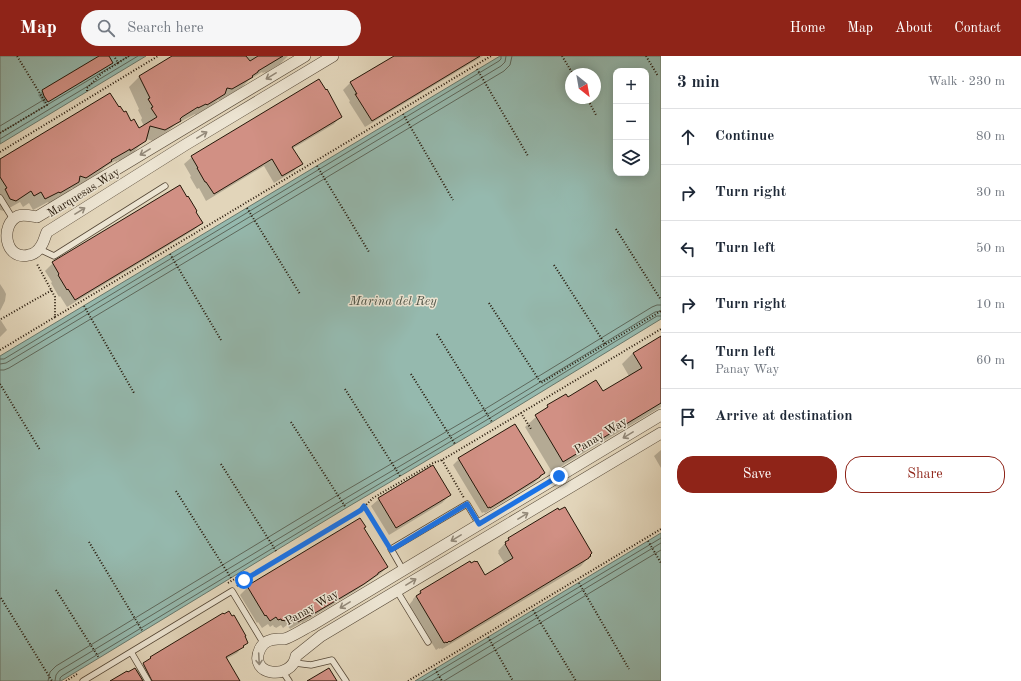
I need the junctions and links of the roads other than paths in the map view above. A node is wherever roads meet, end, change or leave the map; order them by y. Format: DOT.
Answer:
graph roads {
  1 [pos="304,56"];
  2 [pos="333,56"];
  3 [pos="312,69"];
  4 [pos="178,132"];
  5 [pos="185,145"];
  6 [pos="165,186"];
  7 [pos="0,198"];
  8 [pos="13,219"];
  9 [pos="35,252"];
  10 [pos="661,415"];
  11 [pos="661,433"];
  12 [pos="479,524"];
  13 [pos="403,570"];
  14 [pos="397,591"];
  15 [pos="428,642"];
  16 [pos="264,644"];
  17 [pos="131,652"];
  18 [pos="295,663"];
  19 [pos="287,678"];
  20 [pos="83,681"];
  21 [pos="148,681"];
  22 [pos="346,681"];
  1 -- 3 [label="street"];
  1 -- 4 [label="street, Marquesas Way, one-way"];
  2 -- 3 [label="street, Marquesas Way"];
  5 -- 3 [label="street, Marquesas Way, one-way"];
  4 -- 5 [label="street"];
  4 -- 8 [label="street, Marquesas Way, one-way"];
  9 -- 5 [label="street, Marquesas Way, one-way"];
  6 -- 9 [label="lane"];
  7 -- 8 [label="lane"];
  8 -- 9 [label="street"];
  10 -- 12 [label="street, Panay Way, one-way"];
  14 -- 11 [label="street, one-way"];
  12 -- 13 [label="street, Panay Way, one-way"];
  12 -- 13 [label="lane"];
  13 -- 16 [label="street, Panay Way, one-way"];
  14 -- 15 [label="lane"];
  14 -- 18 [label="street"];
  16 -- 17 [label="lane"];
  16 -- 19 [label="street, one-way"];
  17 -- 20 [label="lane"];
  17 -- 21 [label="lane"];
  18 -- 19 [label="street"];
  18 -- 22 [label="lane"];
}
